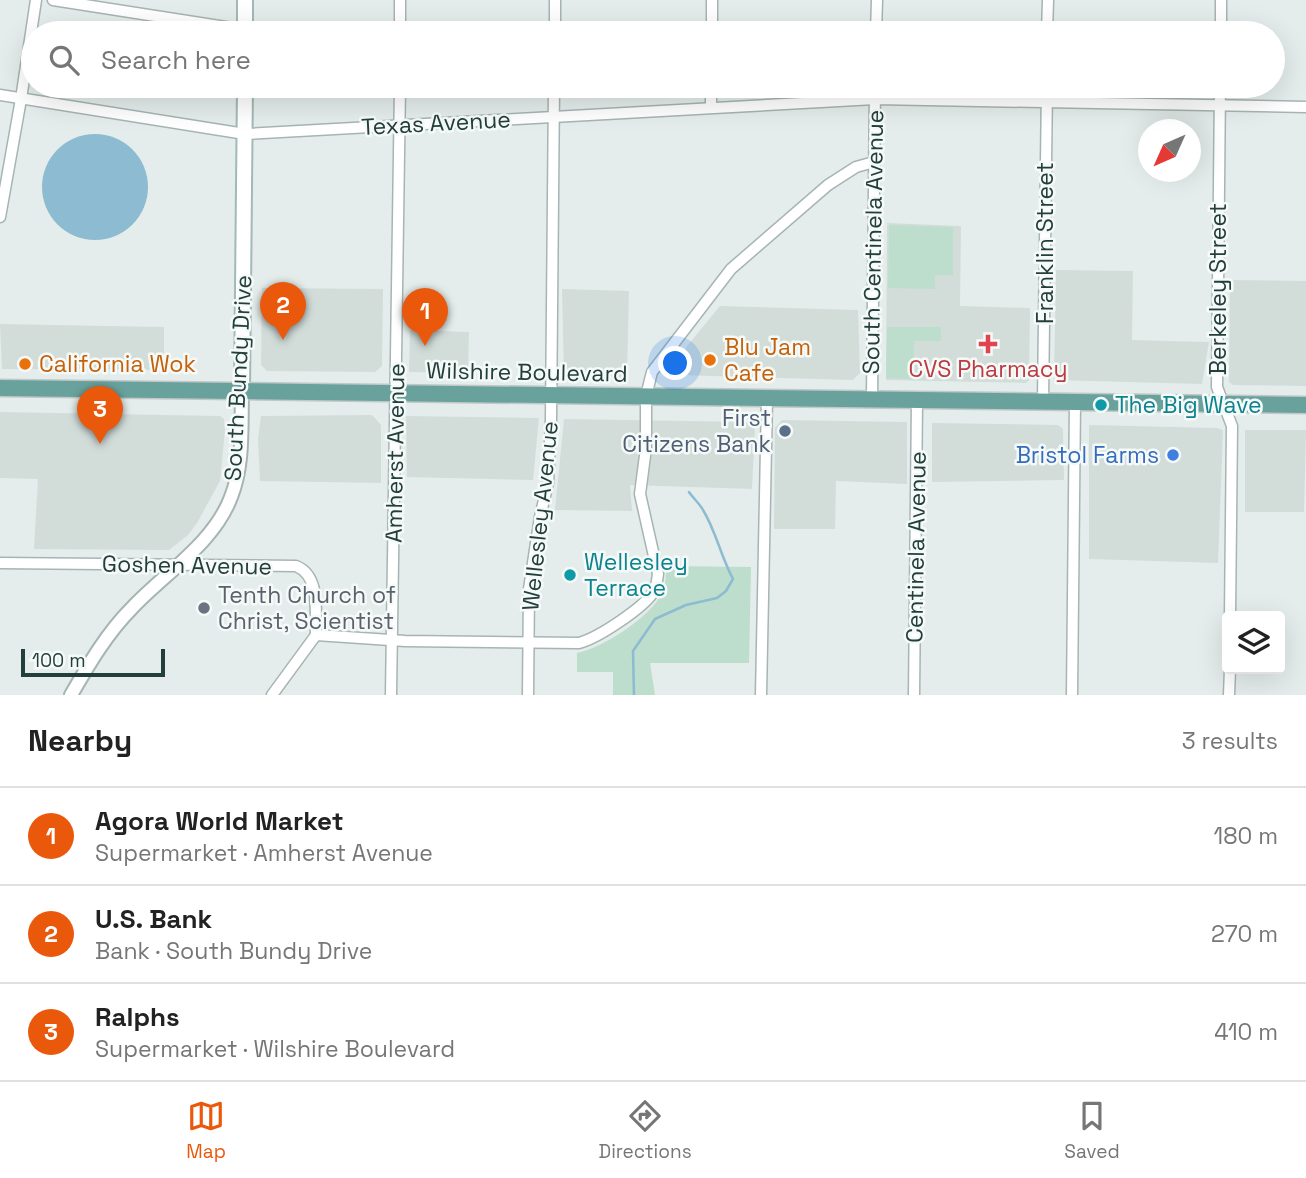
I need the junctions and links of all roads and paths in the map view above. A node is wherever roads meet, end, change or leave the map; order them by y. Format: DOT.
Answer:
graph roads {
  1 [pos="36,0"];
  2 [pos="53,0"];
  3 [pos="245,0"];
  4 [pos="400,0"];
  5 [pos="555,0"];
  6 [pos="712,0"];
  7 [pos="877,0"];
  8 [pos="1048,0"];
  9 [pos="1221,0"];
  10 [pos="33,21"];
  11 [pos="179,21"];
  12 [pos="245,21"];
  13 [pos="400,21"];
  14 [pos="555,21"];
  15 [pos="712,21"];
  16 [pos="876,21"];
  17 [pos="1047,21"];
  18 [pos="1221,21"];
  19 [pos="0,95"];
  20 [pos="245,98"];
  21 [pos="400,98"];
  22 [pos="554,98"];
  23 [pos="711,98"];
  24 [pos="1046,98"];
  25 [pos="1220,98"];
  26 [pos="21,99"];
  27 [pos="875,99"];
  28 [pos="1046,102"];
  29 [pos="1220,105"];
  30 [pos="711,107"];
  31 [pos="1306,107"];
  32 [pos="554,117"];
  33 [pos="400,125"];
  34 [pos="245,134"];
  35 [pos="874,162"];
  36 [pos="0,217"];
  37 [pos="0,388"];
  38 [pos="243,391"];
  39 [pos="394,393"];
  40 [pos="551,395"];
  41 [pos="646,396"];
  42 [pos="767,398"];
  43 [pos="872,399"];
  44 [pos="917,400"];
  45 [pos="1043,401"];
  46 [pos="1075,401"];
  47 [pos="1224,405"];
  48 [pos="1306,405"];
  49 [pos="0,563"];
  50 [pos="176,565"];
  51 [pos="1230,611"];
  52 [pos="316,635"];
  53 [pos="393,640"];
  54 [pos="528,642"];
  55 [pos="1230,674"];
  56 [pos="71,695"];
  57 [pos="272,695"];
  58 [pos="391,695"];
  59 [pos="528,695"];
  60 [pos="761,695"];
  61 [pos="914,695"];
  62 [pos="1072,695"];
  63 [pos="1230,695"];
  1 -- 10 [label="street"];
  2 -- 11 [label="street"];
  3 -- 12 [label="main road"];
  4 -- 13 [label="street"];
  5 -- 14 [label="street"];
  6 -- 15 [label="street"];
  7 -- 16 [label="street"];
  8 -- 17 [label="street"];
  9 -- 18 [label="street"];
  19 -- 26 [label="street, Texas Avenue"];
  20 -- 34 [label="main road, South Bundy Drive"];
  21 -- 33 [label="street, Amherst Avenue"];
  22 -- 32 [label="street, Wellesley Avenue"];
  23 -- 30 [label="street"];
  24 -- 28 [label="street, Franklin Street"];
  25 -- 29 [label="street, Berkeley Street"];
  26 -- 34 [label="street, Texas Avenue"];
  26 -- 36 [label="street"];
  27 -- 28 [label="street, Texas Avenue"];
  27 -- 30 [label="street, Texas Avenue"];
  27 -- 35 [label="street, South Centinela Avenue"];
  28 -- 29 [label="street, Texas Avenue"];
  28 -- 45 [label="street, Franklin Street"];
  29 -- 31 [label="street, Texas Avenue"];
  29 -- 47 [label="street, Berkeley Street"];
  30 -- 32 [label="street, Texas Avenue"];
  32 -- 33 [label="street, Texas Avenue"];
  32 -- 40 [label="street, Wellesley Avenue"];
  33 -- 34 [label="street, Texas Avenue"];
  33 -- 39 [label="street, Amherst Avenue"];
  34 -- 38 [label="main road, South Bundy Drive"];
  35 -- 41 [label="street"];
  35 -- 43 [label="street, South Centinela Avenue"];
  37 -- 38 [label="main road, Wilshire Boulevard"];
  38 -- 39 [label="main road, Wilshire Boulevard"];
  38 -- 50 [label="street, South Bundy Drive"];
  39 -- 40 [label="main road, Wilshire Boulevard"];
  39 -- 53 [label="street, Amherst Avenue"];
  40 -- 41 [label="main road, Wilshire Boulevard"];
  40 -- 54 [label="street, Wellesley Avenue"];
  41 -- 42 [label="main road, Wilshire Boulevard"];
  41 -- 54 [label="street"];
  42 -- 43 [label="main road, Wilshire Boulevard"];
  42 -- 60 [label="street"];
  43 -- 44 [label="main road, Wilshire Boulevard"];
  44 -- 45 [label="main road, Wilshire Boulevard"];
  44 -- 61 [label="street, Centinela Avenue"];
  45 -- 46 [label="main road, Wilshire Boulevard"];
  46 -- 47 [label="main road, Wilshire Boulevard"];
  46 -- 62 [label="street"];
  47 -- 48 [label="main road, Wilshire Boulevard"];
  47 -- 51 [label="street, Berkeley Street"];
  49 -- 50 [label="street, Goshen Avenue"];
  50 -- 52 [label="street, Goshen Avenue"];
  50 -- 56 [label="street, South Bundy Drive"];
  52 -- 53 [label="street"];
  52 -- 57 [label="street"];
  53 -- 54 [label="street"];
  53 -- 58 [label="street, Amherst Avenue"];
  54 -- 59 [label="street, Wellesley Avenue"];
  55 -- 63 [label="street"];
}
